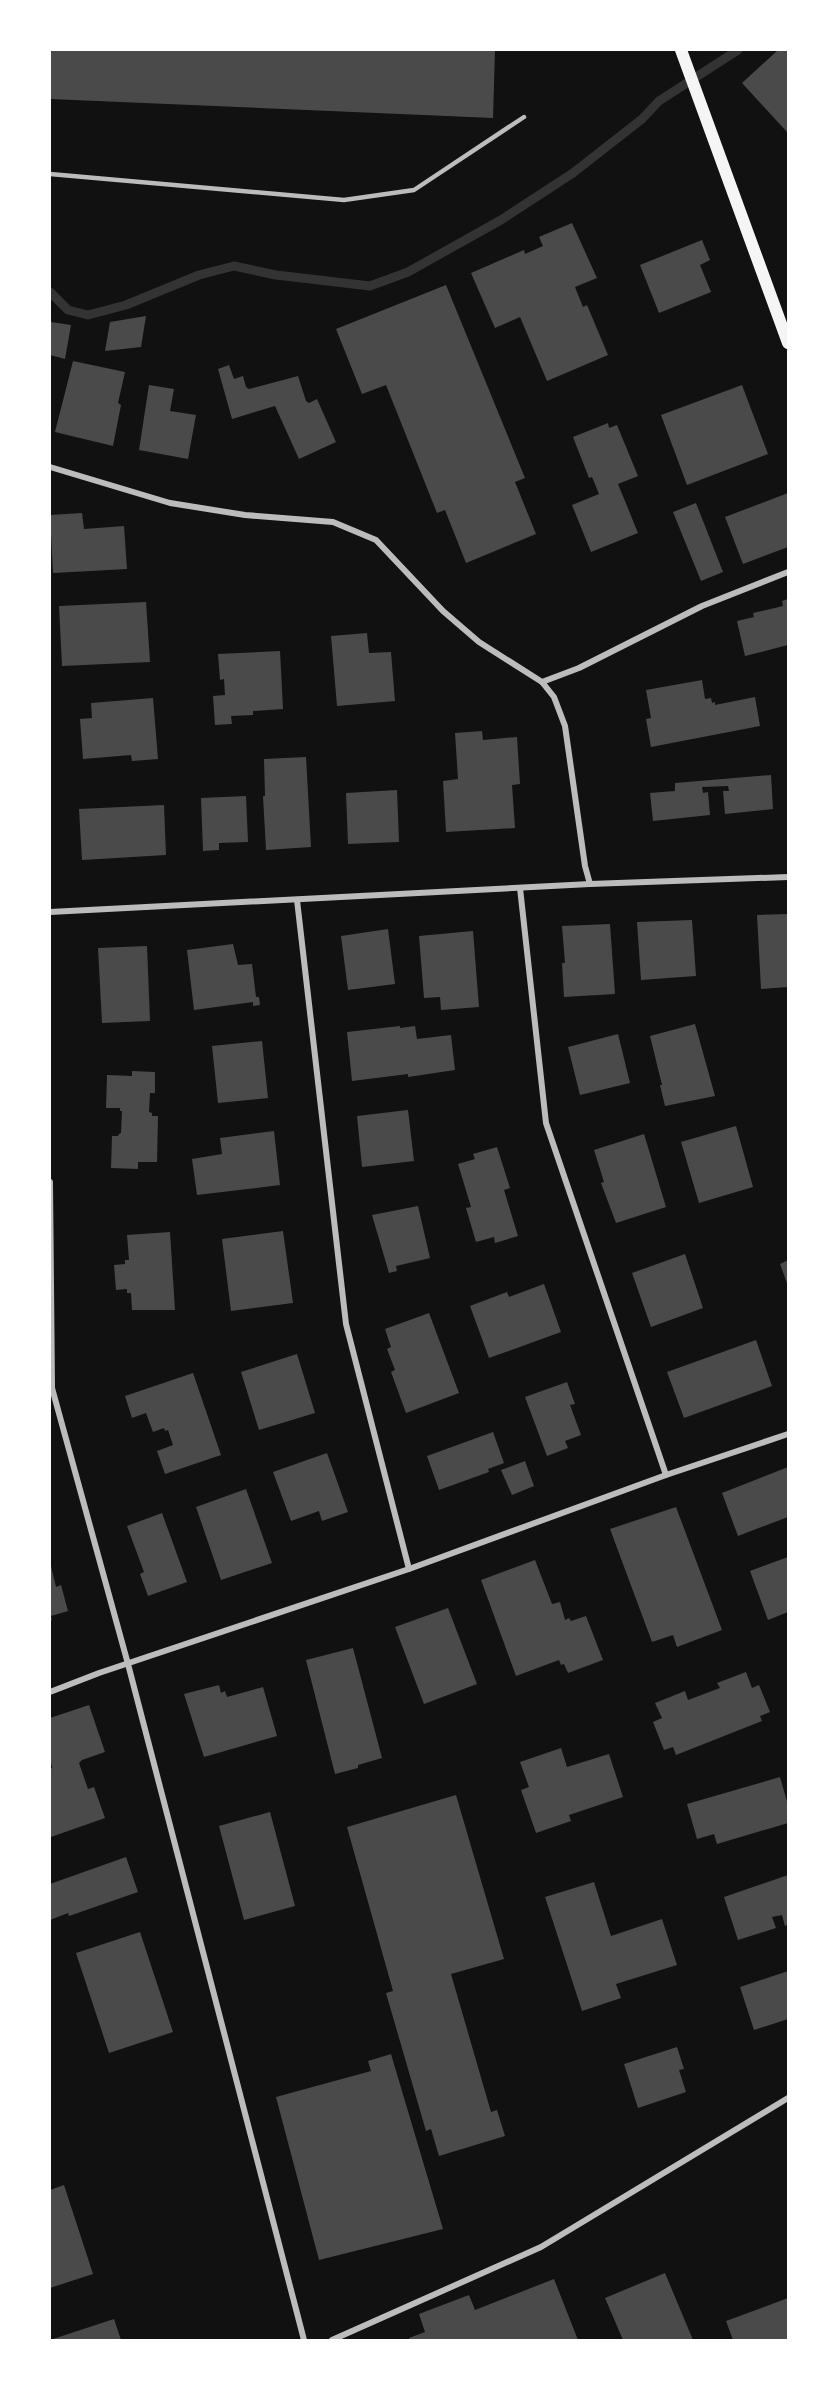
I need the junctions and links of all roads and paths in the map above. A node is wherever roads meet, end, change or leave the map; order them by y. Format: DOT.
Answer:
graph roads {
  1 [pos="683,53"];
  2 [pos="524,117"];
  3 [pos="50,174"];
  4 [pos="789,343"];
  5 [pos="50,467"];
  6 [pos="789,572"];
  7 [pos="542,681"];
  8 [pos="789,877"];
  9 [pos="590,884"];
  10 [pos="520,888"];
  11 [pos="297,900"];
  12 [pos="50,912"];
  13 [pos="50,1182"];
  14 [pos="789,1434"];
  15 [pos="666,1475"];
  16 [pos="409,1569"];
  17 [pos="128,1664"];
  18 [pos="50,1692"];
  19 [pos="789,2097"];
  20 [pos="304,2340"];
  21 [pos="333,2340"];
  1 -- 4 [label="main road"];
  2 -- 3 [label="lane"];
  5 -- 7 [label="street"];
  6 -- 7 [label="street"];
  7 -- 9 [label="street"];
  8 -- 9 [label="street"];
  9 -- 10 [label="street"];
  10 -- 11 [label="street"];
  10 -- 15 [label="street"];
  11 -- 12 [label="street"];
  11 -- 16 [label="street"];
  13 -- 17 [label="street"];
  14 -- 15 [label="street"];
  15 -- 16 [label="street"];
  16 -- 17 [label="street"];
  17 -- 18 [label="street"];
  17 -- 20 [label="street"];
  19 -- 21 [label="street"];
}
